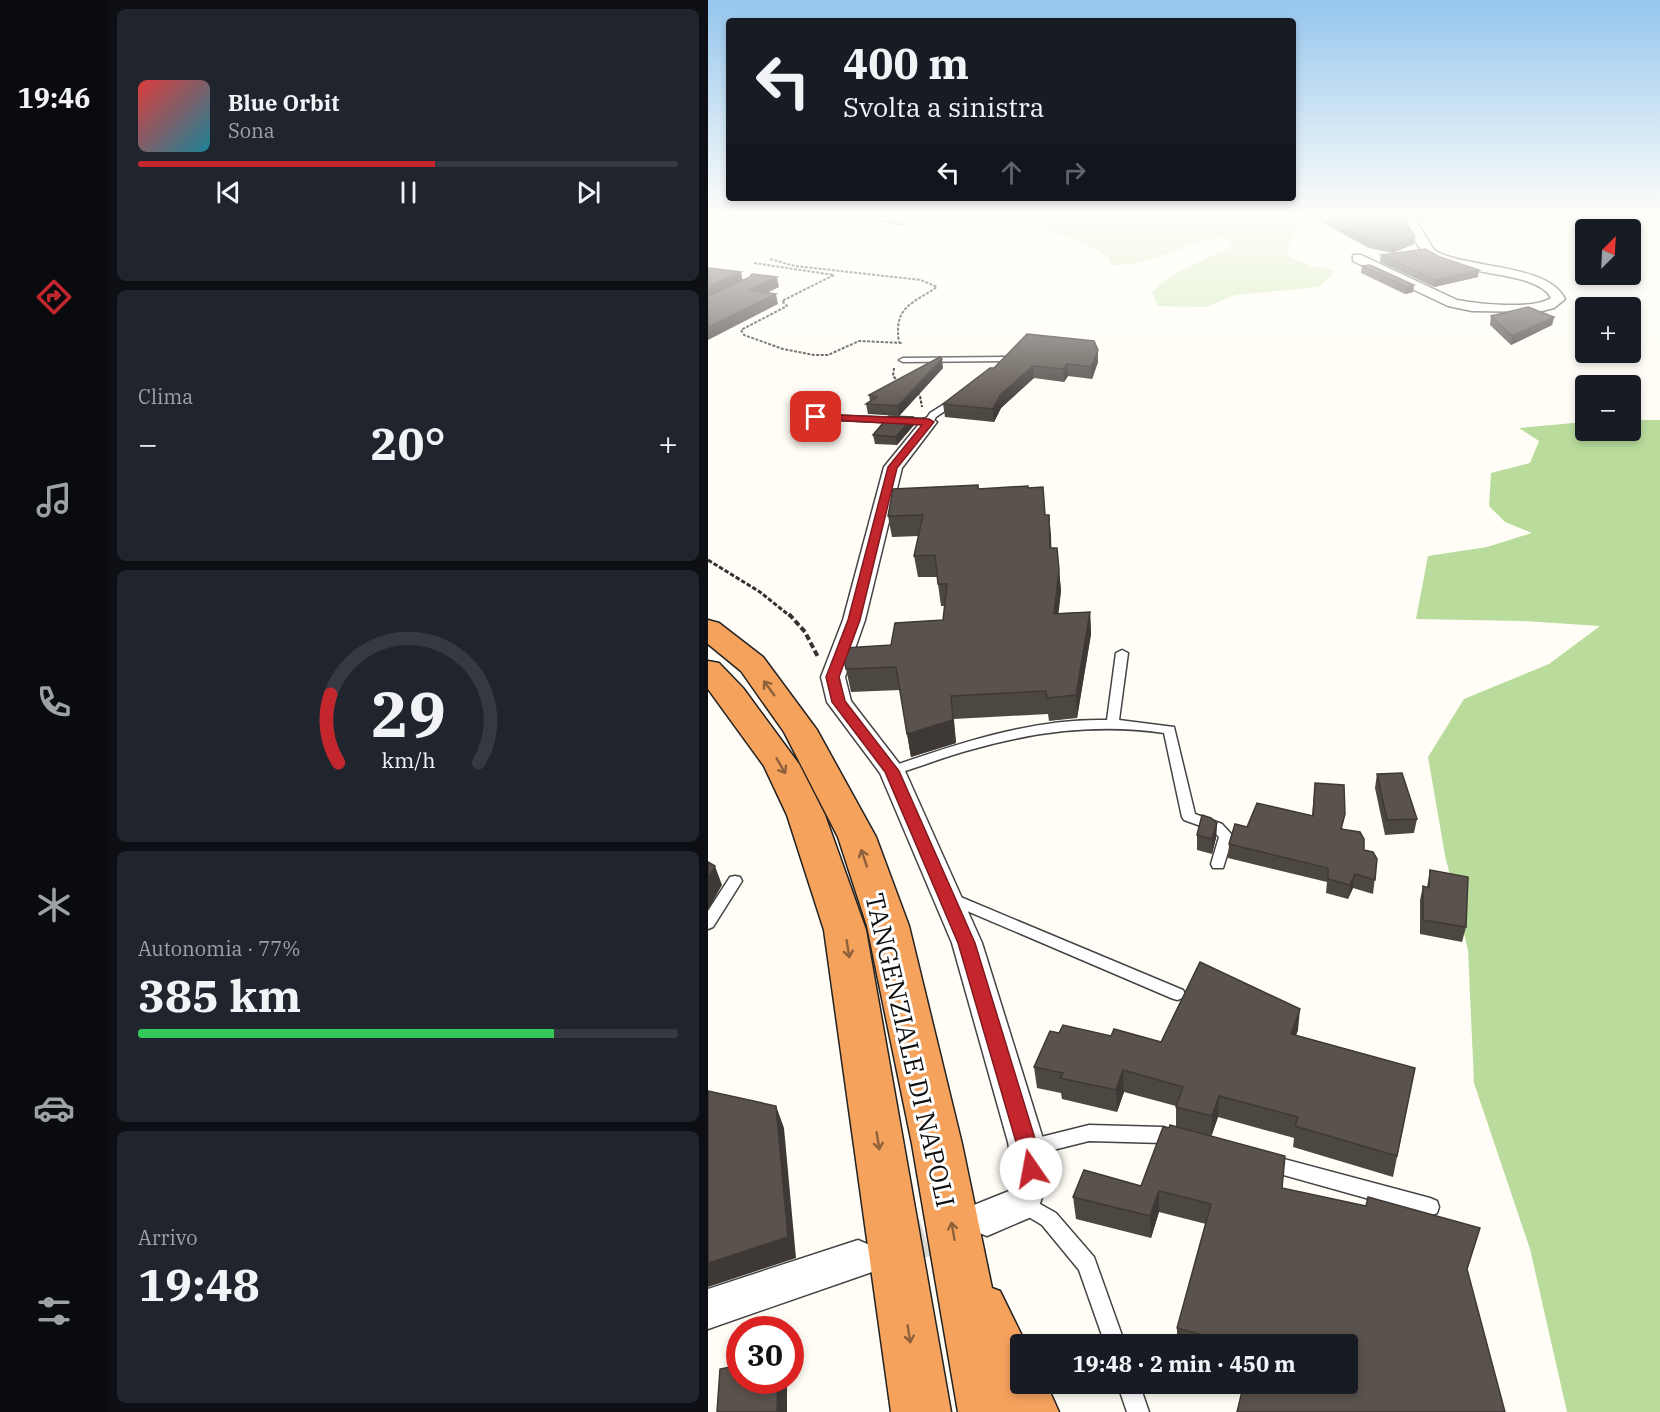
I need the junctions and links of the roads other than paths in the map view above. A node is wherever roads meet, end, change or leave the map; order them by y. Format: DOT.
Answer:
graph roads {
  1 [pos="1405,282"];
  2 [pos="1538,282"];
  3 [pos="903,360"];
  4 [pos="997,367"];
  5 [pos="964,395"];
  6 [pos="816,417"];
  7 [pos="929,422"];
  8 [pos="708,630"];
  9 [pos="1122,652"];
  10 [pos="708,670"];
  11 [pos="1113,723"];
  12 [pos="892,771"];
  13 [pos="1218,864"];
  14 [pos="735,881"];
  15 [pos="947,896"];
  16 [pos="708,922"];
  17 [pos="1177,994"];
  18 [pos="1196,1144"];
  19 [pos="1027,1149"];
  20 [pos="1252,1159"];
  21 [pos="1023,1203"];
  22 [pos="1430,1207"];
  23 [pos="987,1218"];
  24 [pos="858,1259"];
  25 [pos="959,1268"];
  26 [pos="708,1309"];
  27 [pos="1111,1334"];
  28 [pos="1132,1394"];
  29 [pos="921,1412"];
  30 [pos="988,1412"];
  31 [pos="1029,1412"];
  32 [pos="1138,1412"];
  1 -- 2 [label="street"];
  3 -- 4 [label="lane"];
  5 -- 7 [label="lane"];
  6 -- 7 [label="lane"];
  7 -- 12 [label="street"];
  25 -- 8 [label="highway, TANGENZIALE DI NAPOLI, one-way"];
  9 -- 11 [label="lane"];
  10 -- 29 [label="highway, TANGENZIALE DI NAPOLI, one-way"];
  11 -- 12 [label="lane"];
  11 -- 13 [label="lane"];
  12 -- 15 [label="street"];
  14 -- 16 [label="lane"];
  15 -- 17 [label="lane"];
  15 -- 19 [label="street"];
  18 -- 19 [label="lane"];
  19 -- 21 [label="street"];
  20 -- 22 [label="lane"];
  21 -- 23 [label="street"];
  21 -- 27 [label="lane"];
  24 -- 26 [label="street"];
  25 -- 30 [label="highway, TANGENZIALE DI NAPOLI"];
  25 -- 31 [label="highway"];
  28 -- 32 [label="lane"];
}
